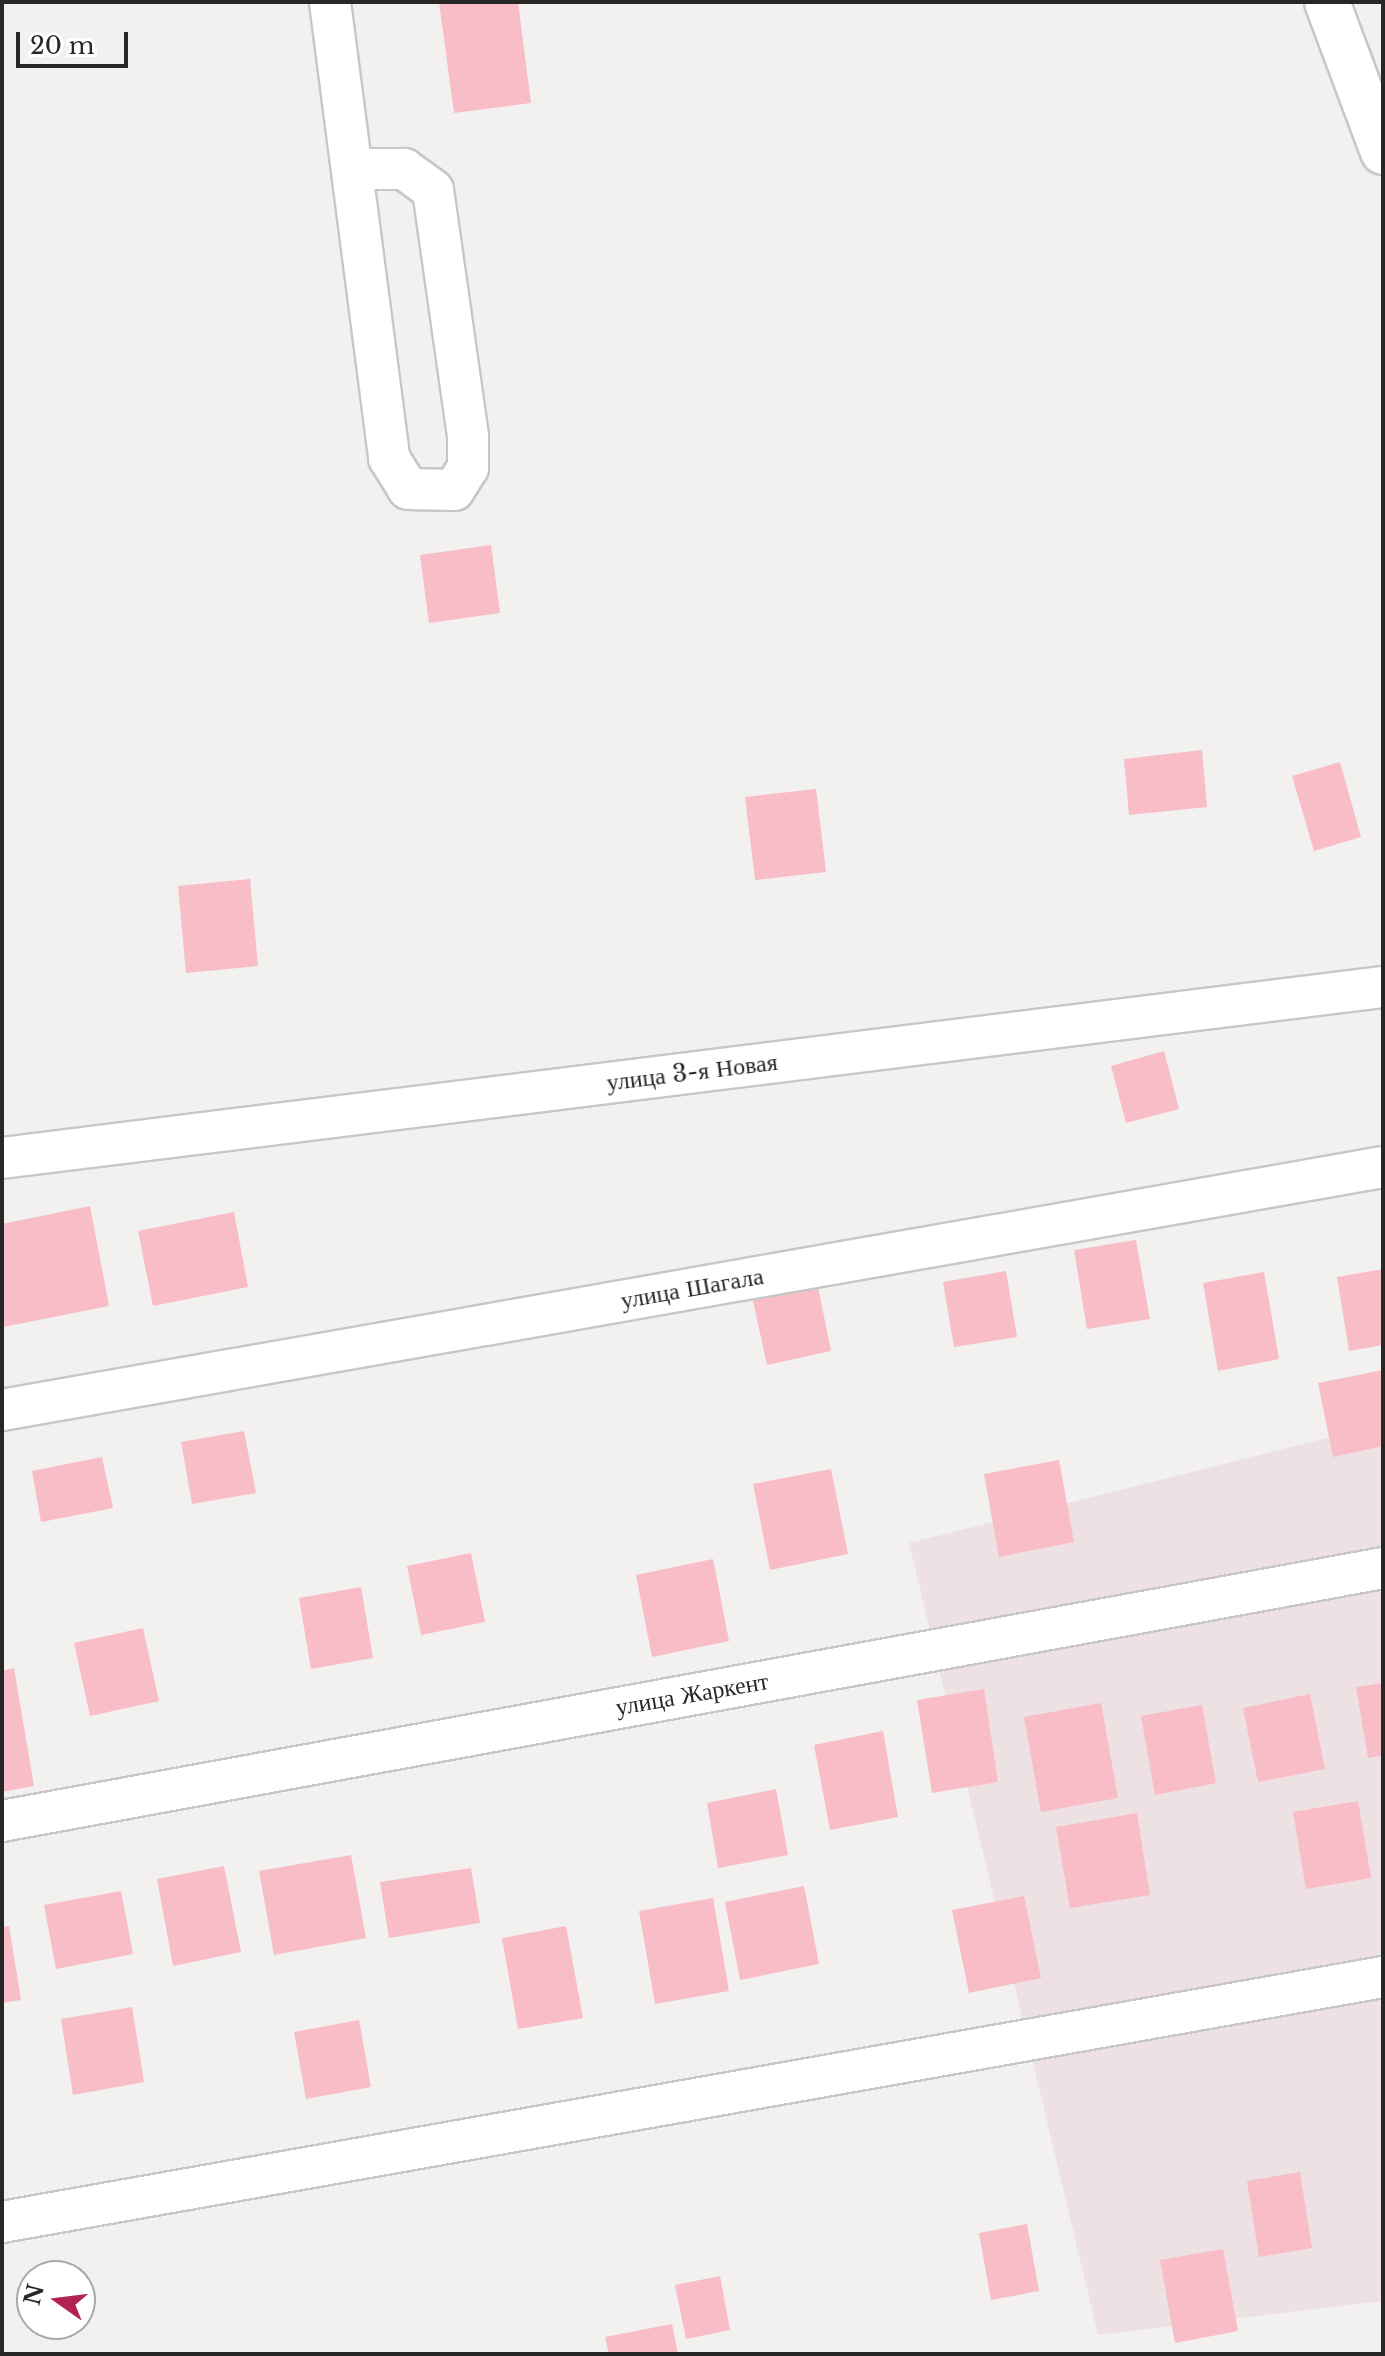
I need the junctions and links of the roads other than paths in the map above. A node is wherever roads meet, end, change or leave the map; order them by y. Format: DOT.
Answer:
graph roads {
  1 [pos="330,2"];
  2 [pos="1327,2"];
  3 [pos="1383,152"];
  4 [pos="352,169"];
  5 [pos="1383,987"];
  6 [pos="2,1158"];
  7 [pos="1383,1167"];
  8 [pos="2,1410"];
  9 [pos="1383,1568"];
  10 [pos="2,1821"];
  11 [pos="1383,1977"];
  12 [pos="2,2222"];
  1 -- 4 [label="street"];
  2 -- 3 [label="main road"];
  4 -- 4 [label="street"];
  5 -- 6 [label="street, улица 3-я Новая"];
  7 -- 8 [label="street, улица Шагала"];
  9 -- 10 [label="street, улица Жаркент"];
  11 -- 12 [label="street"];
}
